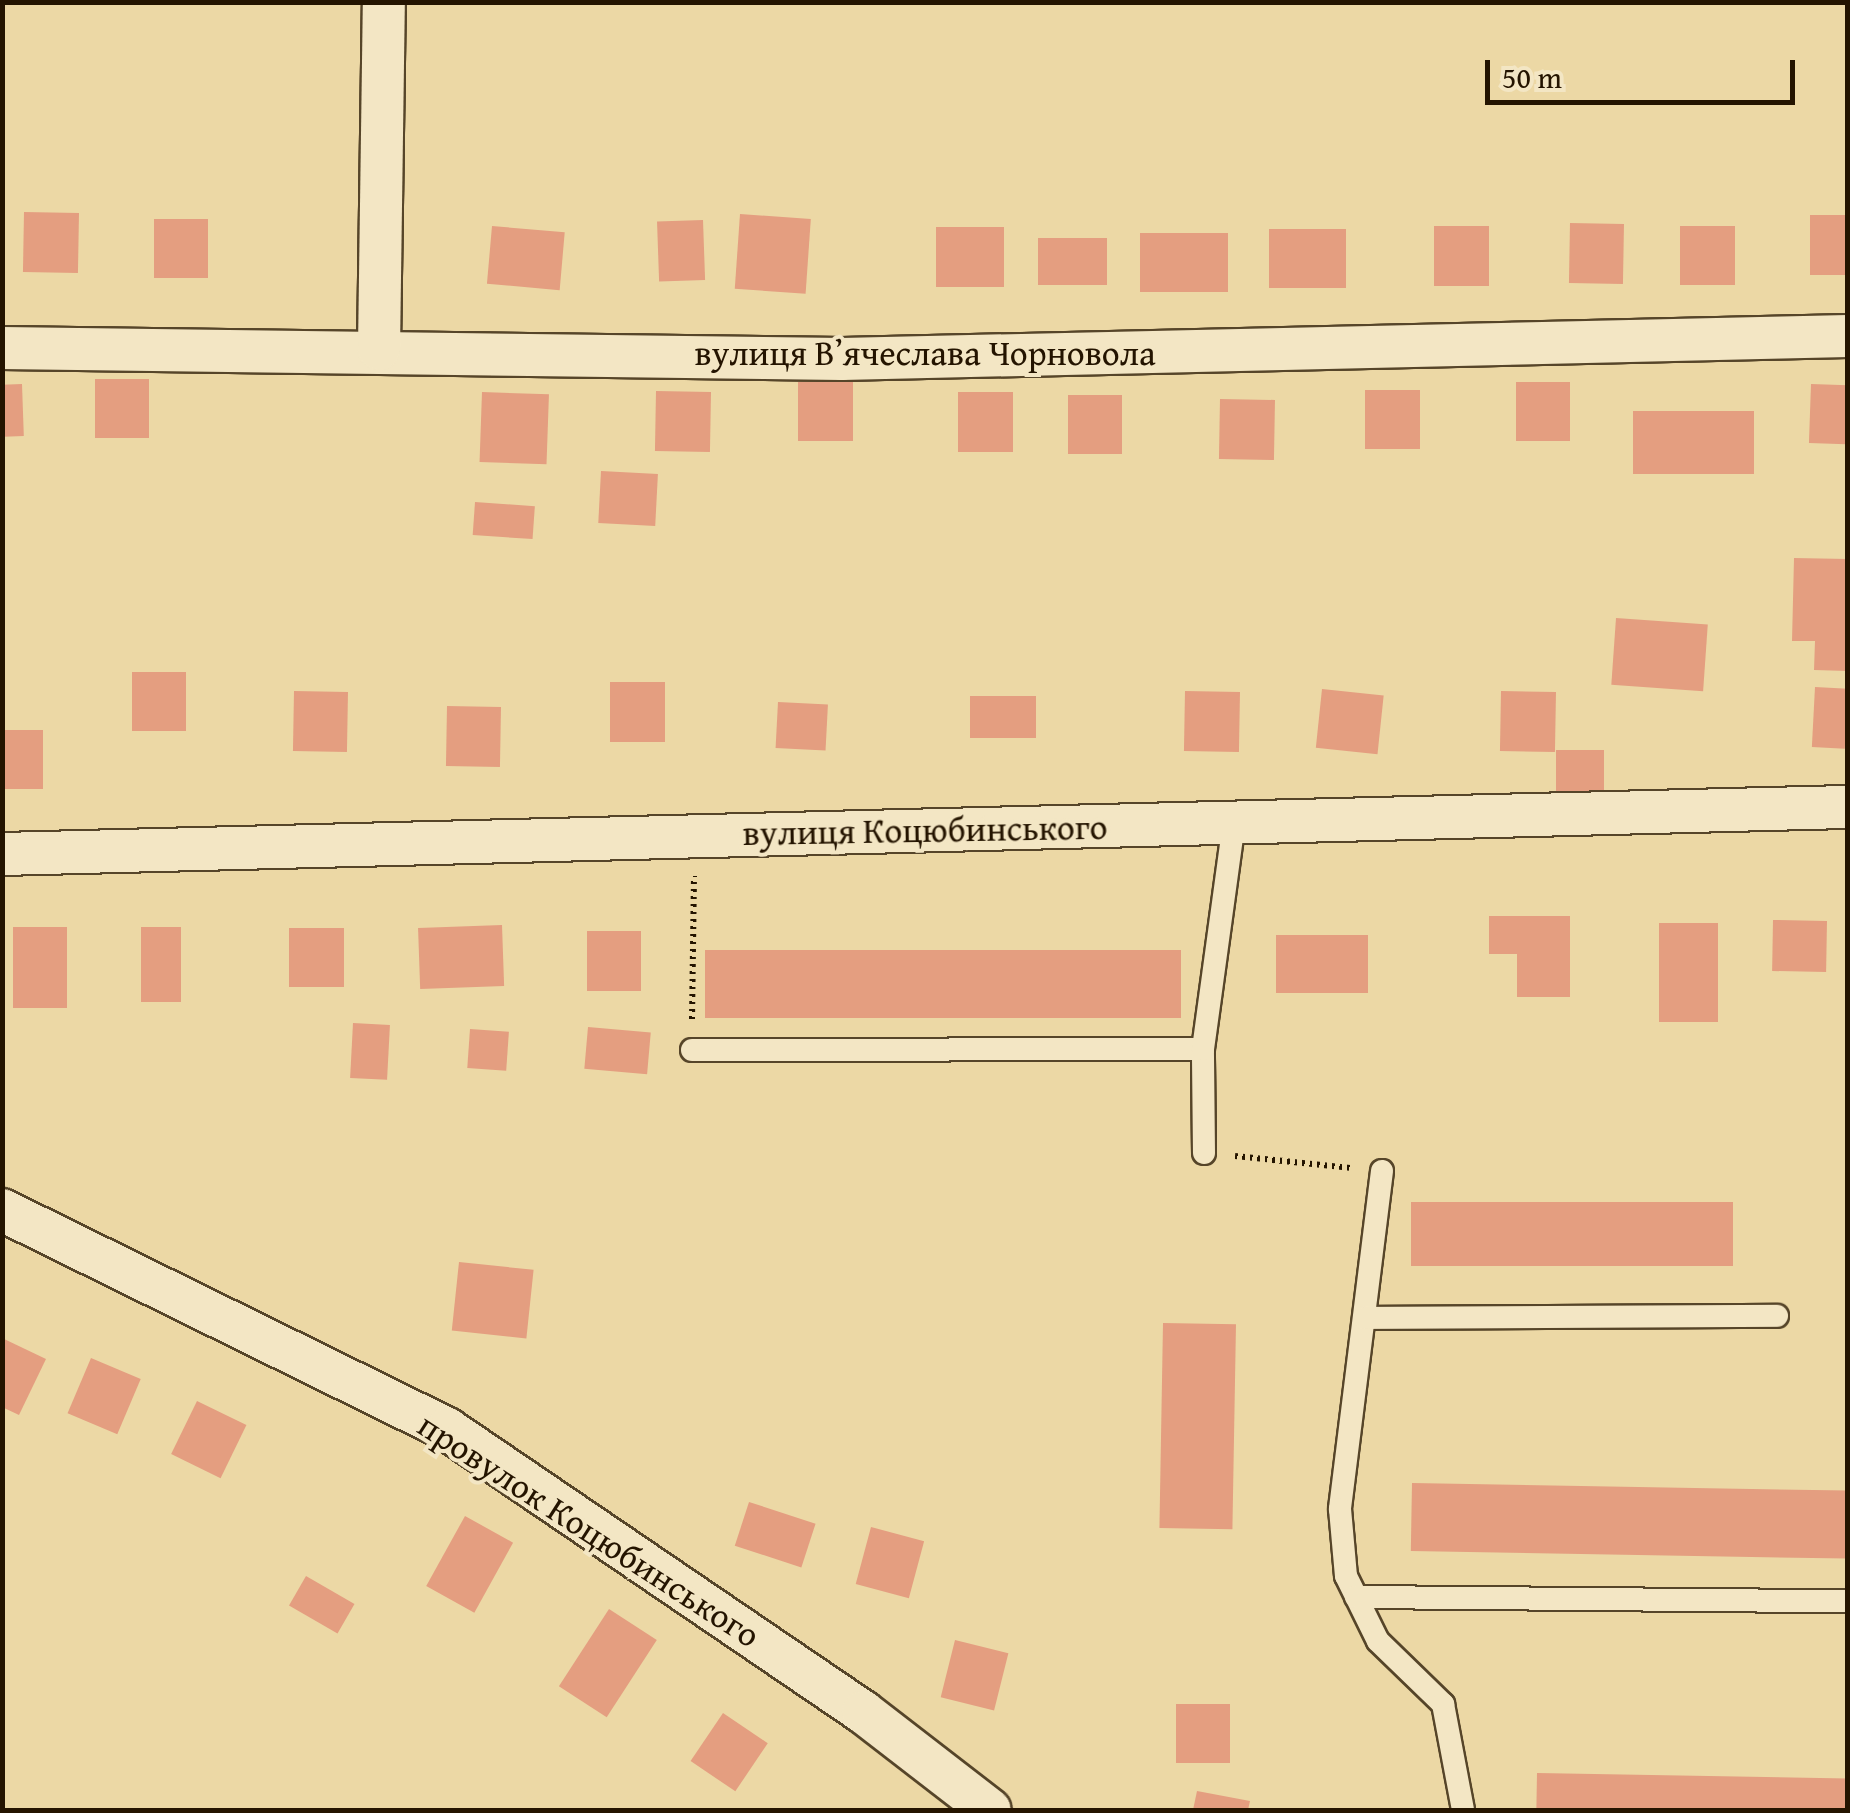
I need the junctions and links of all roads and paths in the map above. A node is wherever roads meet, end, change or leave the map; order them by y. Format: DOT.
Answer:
graph roads {
  1 [pos="384,2"];
  2 [pos="1848,336"];
  3 [pos="2,348"];
  4 [pos="379,348"];
  5 [pos="1848,807"];
  6 [pos="1234,823"];
  7 [pos="694,836"];
  8 [pos="2,854"];
  9 [pos="1203,1049"];
  10 [pos="692,1050"];
  11 [pos="1204,1153"];
  12 [pos="1382,1170"];
  13 [pos="2,1210"];
  14 [pos="1777,1316"];
  15 [pos="1365,1318"];
  16 [pos="1356,1597"];
  17 [pos="1848,1602"];
  18 [pos="990,1810"];
  19 [pos="1463,1810"];
  1 -- 4 [label="street"];
  2 -- 4 [label="street, вулиця Вʼячеслава Чорновола"];
  3 -- 4 [label="street, вулиця Вʼячеслава Чорновола"];
  5 -- 6 [label="street, вулиця Коцюбинського"];
  6 -- 7 [label="street, вулиця Коцюбинського"];
  6 -- 9 [label="lane"];
  7 -- 8 [label="street, вулиця Коцюбинського"];
  7 -- 10 [label="path"];
  9 -- 10 [label="lane"];
  9 -- 11 [label="lane"];
  11 -- 12 [label="path"];
  12 -- 15 [label="lane"];
  13 -- 18 [label="street, провулок Коцюбинського"];
  14 -- 15 [label="lane"];
  15 -- 16 [label="lane"];
  16 -- 17 [label="lane"];
  16 -- 19 [label="lane"];
}
